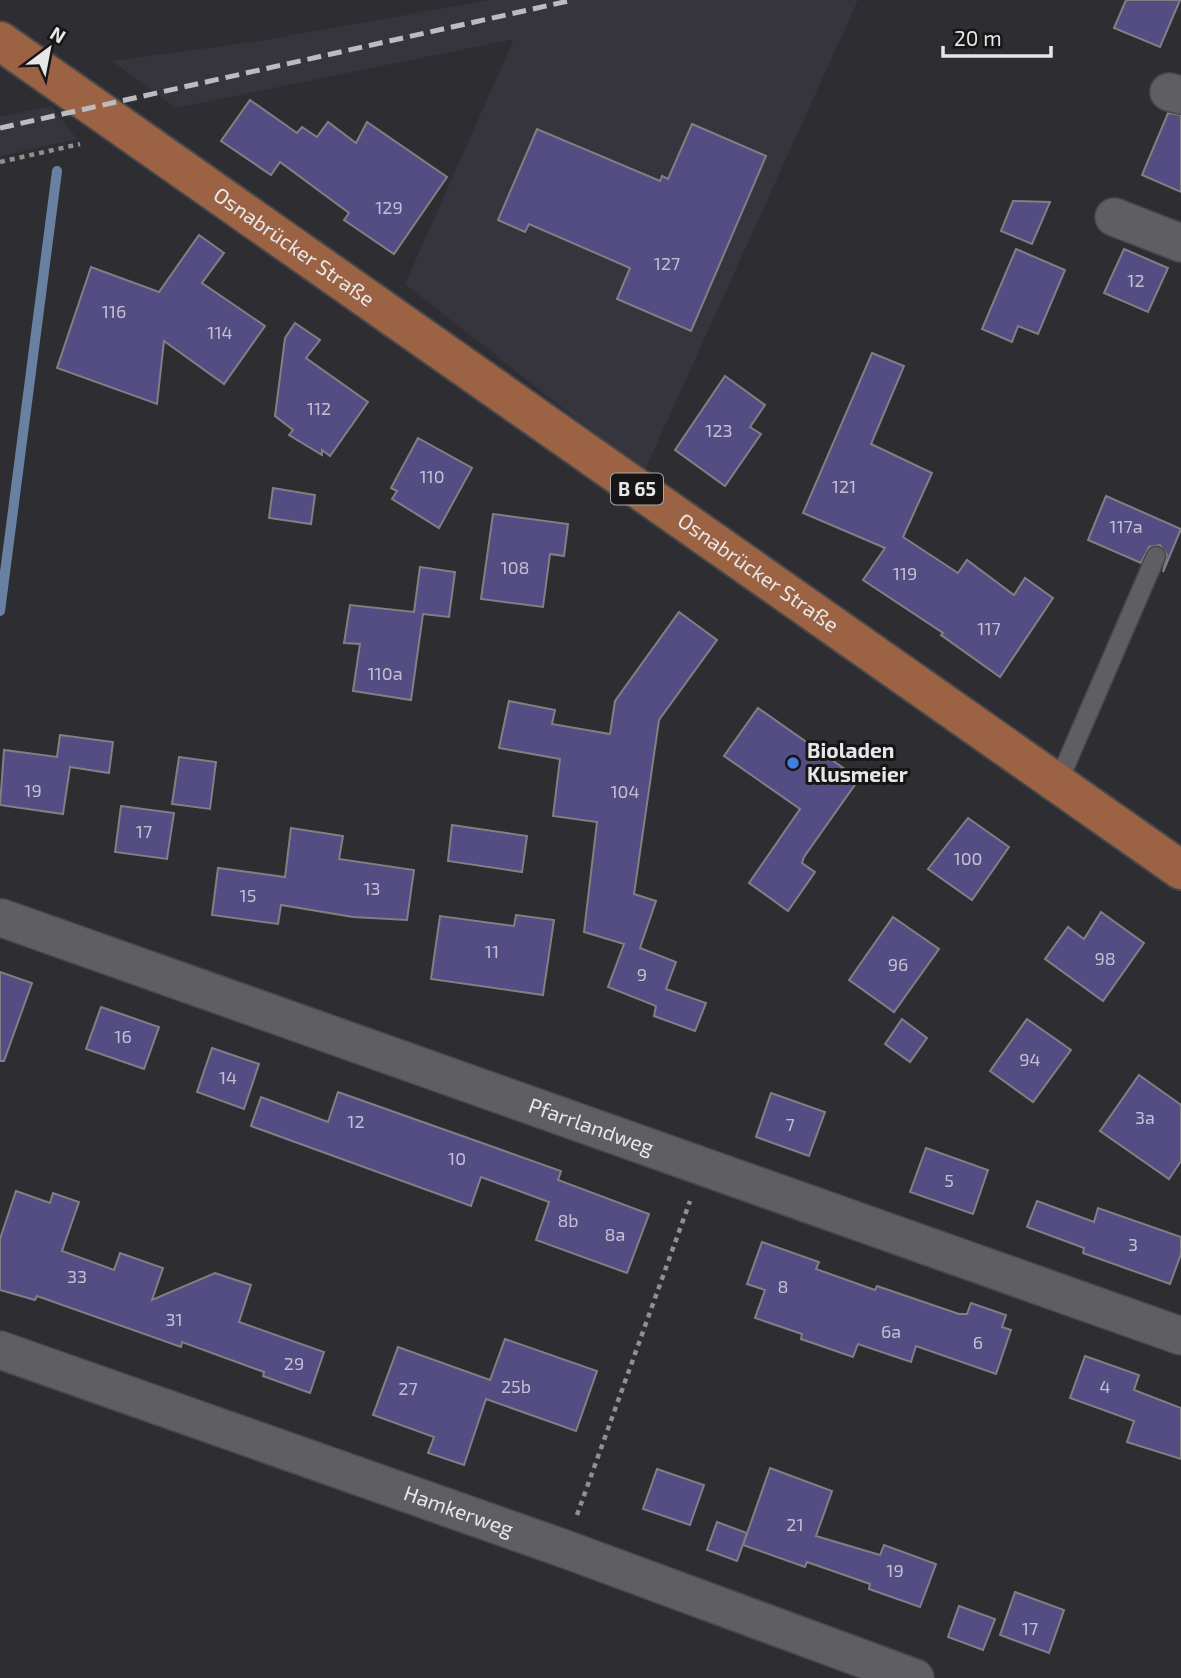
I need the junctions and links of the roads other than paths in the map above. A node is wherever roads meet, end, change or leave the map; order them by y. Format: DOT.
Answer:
graph roads {
  1 [pos="0,41"];
  2 [pos="1114,216"];
  3 [pos="1181,243"];
  4 [pos="1156,556"];
  5 [pos="1056,785"];
  6 [pos="1181,870"];
  7 [pos="2,918"];
  8 [pos="1181,1336"];
  9 [pos="0,1350"];
  10 [pos="915,1678"];
  1 -- 5 [label="main road, Osnabrücker Straße / B 65"];
  2 -- 3 [label="street"];
  4 -- 5 [label="lane"];
  5 -- 6 [label="main road, Osnabrücker Straße / B 65"];
  7 -- 8 [label="street, Pfarrlandweg"];
  9 -- 10 [label="street, Hamkerweg"];
}
